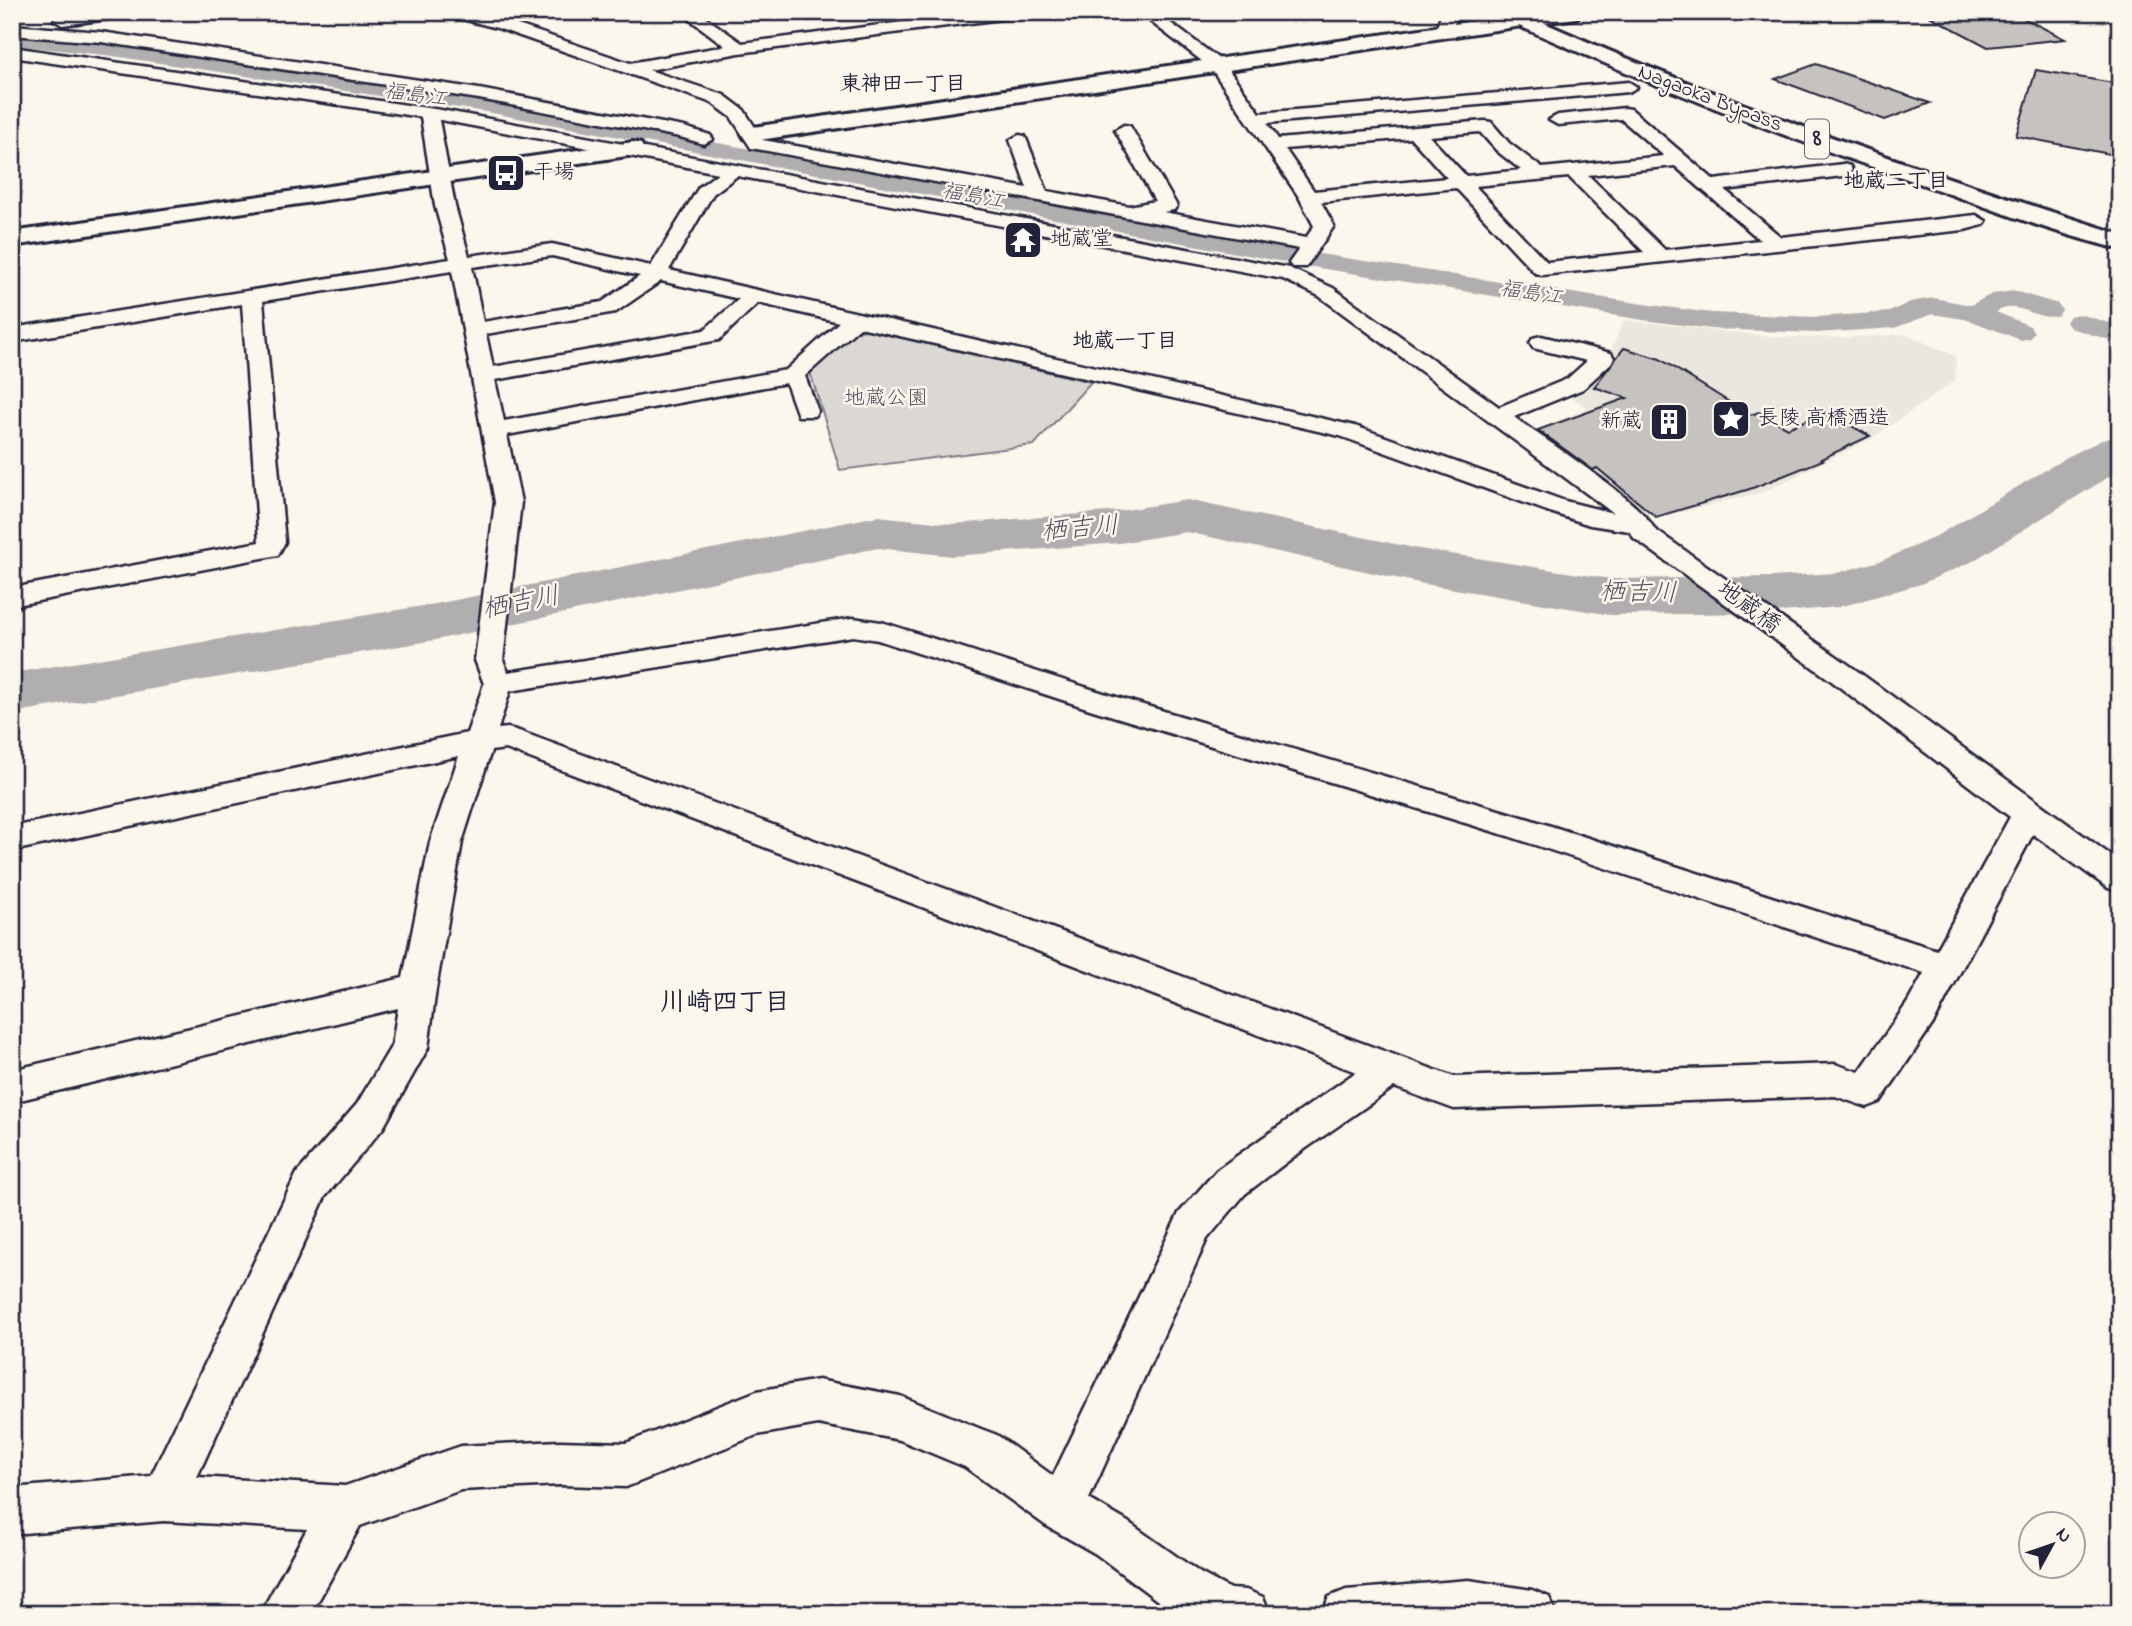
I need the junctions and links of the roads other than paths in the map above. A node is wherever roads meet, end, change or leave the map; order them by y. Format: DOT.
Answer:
graph roads {
  1 [pos="124,12"];
  2 [pos="452,12"];
  3 [pos="688,12"];
  4 [pos="1017,12"];
  5 [pos="1146,12"];
  6 [pos="1576,12"];
  7 [pos="1528,15"];
  8 [pos="869,18"];
  9 [pos="1447,21"];
  10 [pos="12,28"];
  11 [pos="888,29"];
  12 [pos="739,48"];
  13 [pos="12,52"];
  14 [pos="1217,65"];
  15 [pos="629,68"];
  16 [pos="1629,87"];
  17 [pos="1532,96"];
  18 [pos="429,114"];
  19 [pos="1256,119"];
  20 [pos="1124,130"];
  21 [pos="1415,131"];
  22 [pos="752,134"];
  23 [pos="717,138"];
  24 [pos="1019,140"];
  25 [pos="1273,145"];
  26 [pos="628,149"];
  27 [pos="1679,160"];
  28 [pos="735,169"];
  29 [pos="1843,170"];
  30 [pos="1575,172"];
  31 [pos="1538,174"];
  32 [pos="442,176"];
  33 [pos="1464,183"];
  34 [pos="1710,186"];
  35 [pos="1040,197"];
  36 [pos="1309,197"];
  37 [pos="1130,214"];
  38 [pos="1976,220"];
  39 [pos="2120,228"];
  40 [pos="12,239"];
  41 [pos="2120,242"];
  42 [pos="1778,245"];
  43 [pos="1662,258"];
  44 [pos="1301,259"];
  45 [pos="461,262"];
  46 [pos="656,275"];
  47 [pos="252,296"];
  48 [pos="753,298"];
  49 [pos="853,321"];
  50 [pos="474,330"];
  51 [pos="12,335"];
  52 [pos="1541,343"];
  53 [pos="483,375"];
  54 [pos="793,375"];
  55 [pos="806,411"];
  56 [pos="1496,416"];
  57 [pos="494,430"];
  58 [pos="1642,529"];
  59 [pos="12,597"];
  60 [pos="494,672"];
  61 [pos="476,744"];
  62 [pos="2028,814"];
  63 [pos="12,839"];
  64 [pos="2120,879"];
  65 [pos="1947,967"];
  66 [pos="418,989"];
  67 [pos="1388,1070"];
  68 [pos="12,1086"];
  69 [pos="164,1498"];
  70 [pos="345,1508"];
  71 [pos="1061,1509"];
  72 [pos="12,1511"];
  73 [pos="284,1614"];
  74 [pos="1246,1614"];
  75 [pos="1346,1614"];
  76 [pos="1532,1614"];
  1 -- 10 [label="street"];
  2 -- 15 [label="street"];
  3 -- 12 [label="street"];
  4 -- 11 [label="street"];
  5 -- 14 [label="street"];
  6 -- 7 [label="main road"];
  7 -- 9 [label="main road"];
  7 -- 39 [label="main road, Nagaoka Bypass / 8"];
  7 -- 41 [label="main road, Nagaoka Bypass / 8"];
  8 -- 11 [label="street"];
  9 -- 14 [label="main road"];
  10 -- 23 [label="street"];
  11 -- 12 [label="street"];
  12 -- 15 [label="street"];
  13 -- 18 [label="street"];
  14 -- 19 [label="street"];
  14 -- 22 [label="main road"];
  15 -- 22 [label="street"];
  16 -- 17 [label="street"];
  17 -- 19 [label="street"];
  17 -- 27 [label="street"];
  18 -- 26 [label="street"];
  18 -- 32 [label="street"];
  19 -- 25 [label="street"];
  20 -- 37 [label="street"];
  21 -- 25 [label="street"];
  21 -- 31 [label="street"];
  21 -- 33 [label="street"];
  22 -- 23 [label="street"];
  22 -- 35 [label="street"];
  23 -- 26 [label="street"];
  24 -- 35 [label="street"];
  25 -- 36 [label="street"];
  26 -- 28 [label="street"];
  26 -- 32 [label="main road"];
  27 -- 30 [label="street"];
  27 -- 34 [label="street"];
  28 -- 44 [label="street"];
  28 -- 46 [label="street"];
  29 -- 34 [label="street"];
  30 -- 31 [label="street"];
  30 -- 43 [label="street"];
  31 -- 33 [label="street"];
  32 -- 40 [label="main road"];
  32 -- 45 [label="street"];
  33 -- 36 [label="street"];
  33 -- 43 [label="street"];
  34 -- 42 [label="street"];
  35 -- 37 [label="street"];
  36 -- 44 [label="street"];
  37 -- 44 [label="street"];
  38 -- 42 [label="street"];
  42 -- 43 [label="street"];
  44 -- 56 [label="street, 地蔵橋"];
  45 -- 46 [label="street"];
  45 -- 47 [label="street"];
  45 -- 50 [label="street"];
  46 -- 48 [label="street"];
  46 -- 50 [label="street"];
  47 -- 51 [label="street"];
  47 -- 59 [label="street"];
  48 -- 49 [label="street"];
  48 -- 53 [label="street"];
  49 -- 54 [label="street"];
  49 -- 58 [label="street"];
  50 -- 53 [label="street"];
  52 -- 56 [label="street"];
  53 -- 57 [label="street"];
  54 -- 55 [label="street"];
  54 -- 57 [label="street"];
  56 -- 58 [label="street, 地蔵橋"];
  57 -- 60 [label="street"];
  58 -- 62 [label="street, 地蔵橋"];
  60 -- 61 [label="street"];
  60 -- 65 [label="street"];
  61 -- 63 [label="street"];
  61 -- 66 [label="street"];
  61 -- 67 [label="street"];
  62 -- 64 [label="street, 地蔵橋"];
  62 -- 65 [label="street"];
  65 -- 67 [label="street"];
  66 -- 68 [label="street"];
  66 -- 69 [label="street"];
  67 -- 71 [label="street"];
  69 -- 70 [label="street"];
  69 -- 72 [label="street"];
  70 -- 71 [label="street"];
  70 -- 73 [label="street"];
  71 -- 74 [label="street"];
  75 -- 76 [label="street"];
}
